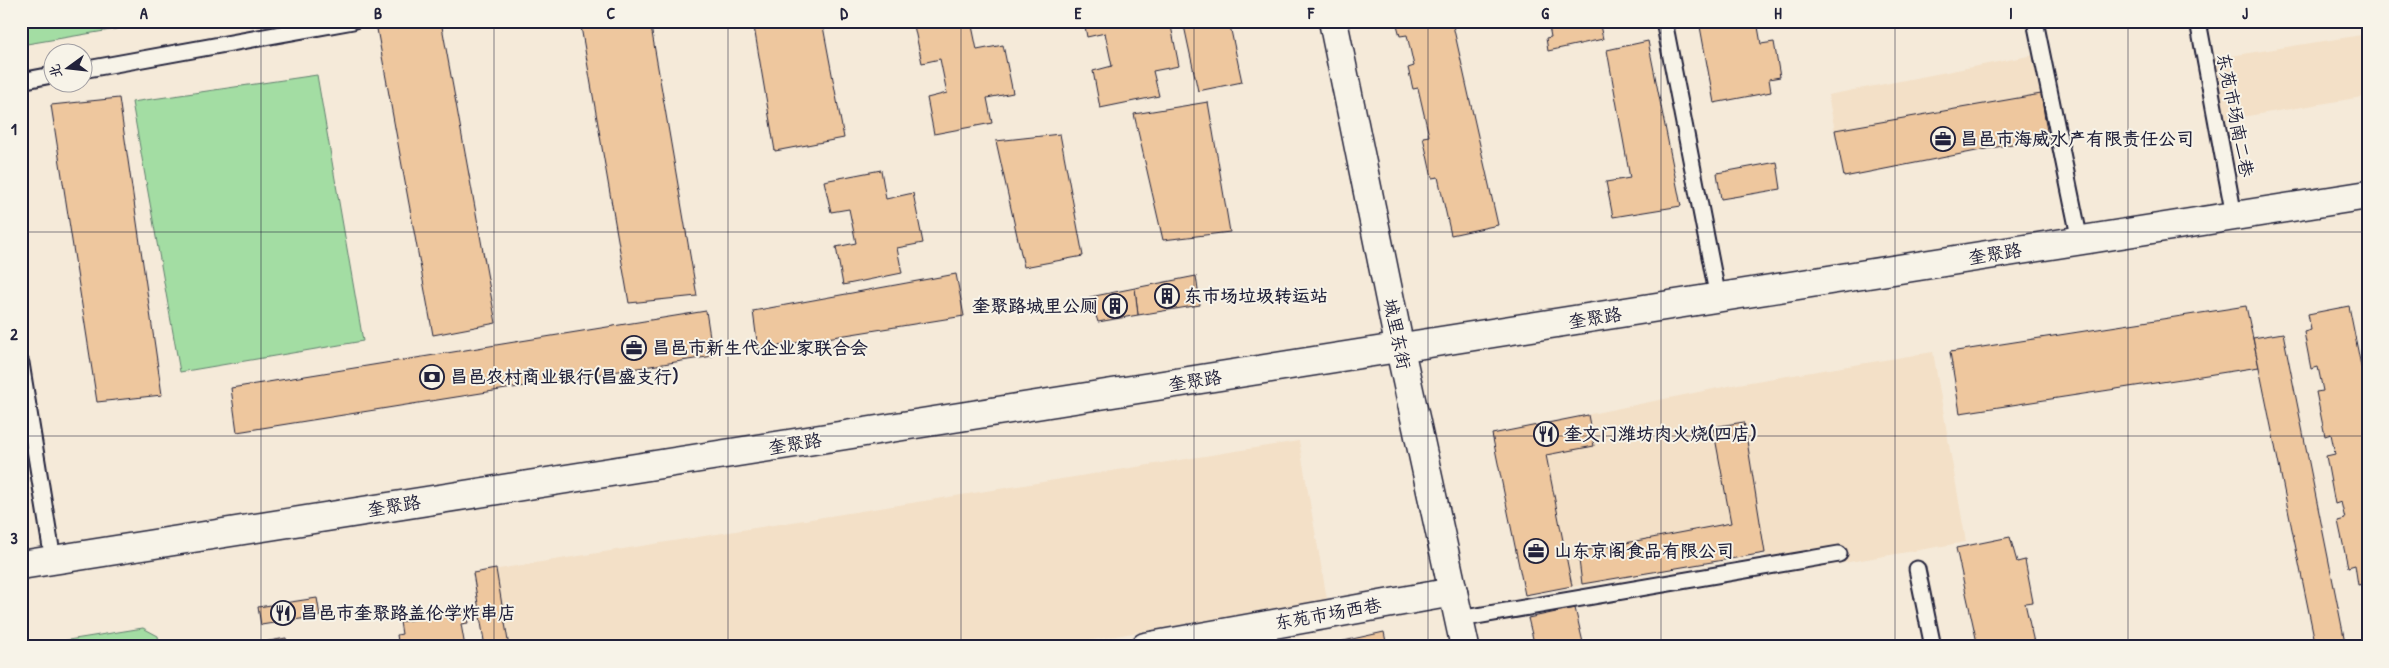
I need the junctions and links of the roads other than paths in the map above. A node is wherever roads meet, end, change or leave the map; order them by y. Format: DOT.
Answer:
graph roads {
  1 [pos="353,21"];
  2 [pos="1333,21"];
  3 [pos="1664,21"];
  4 [pos="2035,21"];
  5 [pos="2198,21"];
  6 [pos="92,68"];
  7 [pos="42,77"];
  8 [pos="21,81"];
  9 [pos="2368,195"];
  10 [pos="2234,216"];
  11 [pos="2080,241"];
  12 [pos="1718,298"];
  13 [pos="1400,349"];
  14 [pos="21,363"];
  15 [pos="1839,554"];
  16 [pos="53,560"];
  17 [pos="21,565"];
  18 [pos="1917,569"];
  19 [pos="1453,592"];
  20 [pos="1459,619"];
  21 [pos="1145,647"];
  22 [pos="1465,647"];
  23 [pos="1933,647"];
  1 -- 6 [label="lane"];
  2 -- 13 [label="street, 城里东街"];
  3 -- 12 [label="lane"];
  4 -- 11 [label="lane"];
  5 -- 10 [label="lane, 东苑市场南二巷"];
  7 -- 8 [label="lane"];
  9 -- 10 [label="street, 奎聚路"];
  10 -- 11 [label="street, 奎聚路"];
  11 -- 12 [label="street, 奎聚路"];
  12 -- 13 [label="street, 奎聚路"];
  13 -- 16 [label="street, 奎聚路"];
  13 -- 19 [label="street, 城里东街"];
  14 -- 16 [label="lane"];
  15 -- 20 [label="lane"];
  16 -- 17 [label="street, 奎聚路"];
  18 -- 23 [label="lane"];
  19 -- 20 [label="street, 城里东街"];
  19 -- 21 [label="street, 东苑市场西巷"];
  20 -- 22 [label="street, 城里东街"];
}
